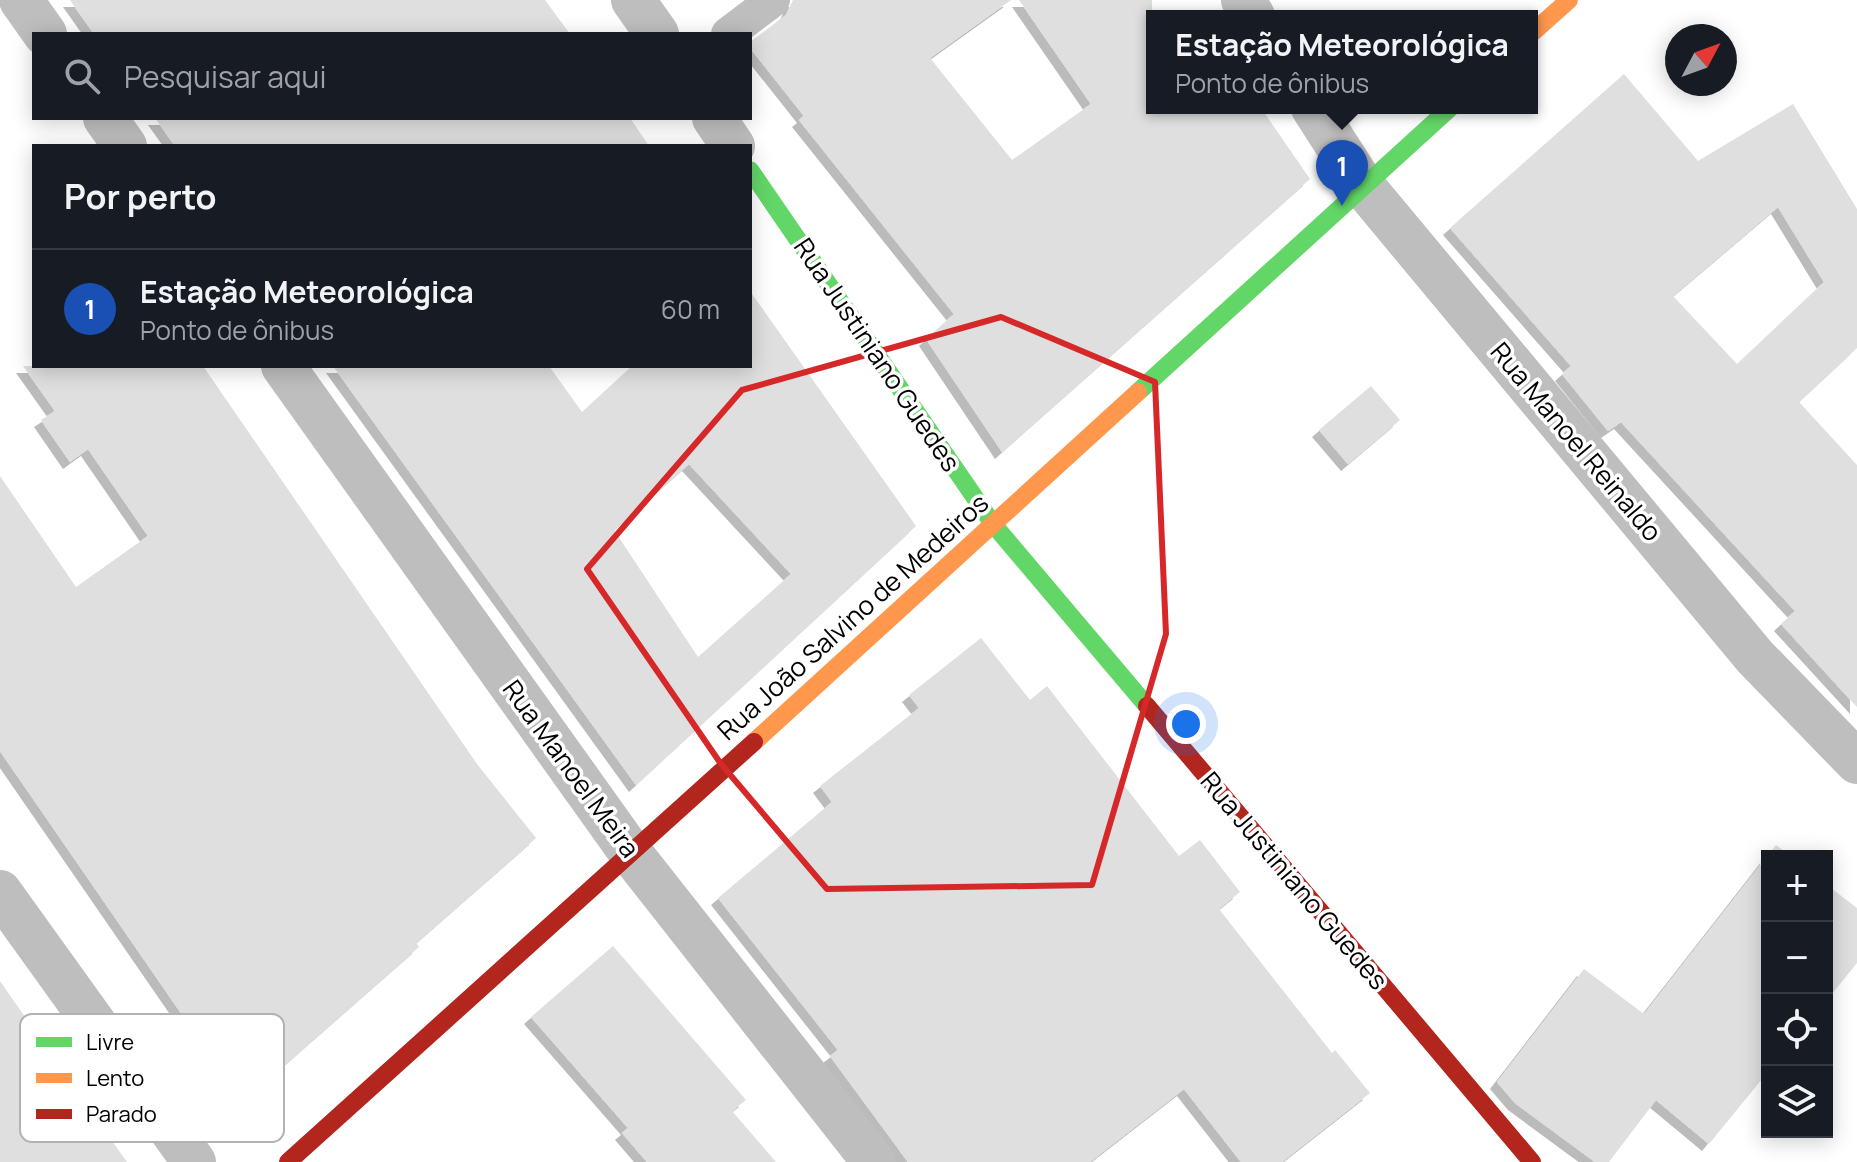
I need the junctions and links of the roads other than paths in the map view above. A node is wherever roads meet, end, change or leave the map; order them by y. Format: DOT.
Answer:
graph roads {
  1 [pos="21,0"];
  2 [pos="633,0"];
  3 [pos="773,0"];
  4 [pos="1569,0"];
  5 [pos="1538,28"];
  6 [pos="44,32"];
  7 [pos="656,32"];
  8 [pos="731,32"];
  9 [pos="1317,114"];
  10 [pos="1443,114"];
  11 [pos="106,120"];
  12 [pos="715,120"];
  13 [pos="124,144"];
  14 [pos="732,144"];
  15 [pos="752,173"];
  16 [pos="1363,186"];
  17 [pos="284,368"];
  18 [pos="993,524"];
  19 [pos="1857,762"];
  20 [pos="633,856"];
  21 [pos="0,892"];
  22 [pos="88,1014"];
  23 [pos="180,1142"];
  24 [pos="194,1162"];
  25 [pos="288,1162"];
  26 [pos="874,1162"];
  27 [pos="1532,1162"];
  1 -- 6 [label="street"];
  2 -- 7 [label="street"];
  3 -- 8 [label="lane"];
  4 -- 5 [label="main road"];
  9 -- 16 [label="street, Rua Manoel Reinaldo"];
  10 -- 16 [label="main road, Rua João Salvino de Medeiros"];
  11 -- 13 [label="street"];
  12 -- 14 [label="street"];
  15 -- 18 [label="main road, Rua Justiniano Guedes"];
  16 -- 18 [label="main road, Rua João Salvino de Medeiros"];
  16 -- 19 [label="street, Rua Manoel Reinaldo"];
  17 -- 20 [label="street, Rua Manoel Meira"];
  18 -- 20 [label="main road, Rua João Salvino de Medeiros"];
  18 -- 27 [label="main road, Rua Justiniano Guedes"];
  20 -- 25 [label="main road, Rua João Salvino de Medeiros"];
  20 -- 26 [label="street, Rua Manoel Meira"];
  21 -- 22 [label="street"];
  23 -- 24 [label="street"];
}
